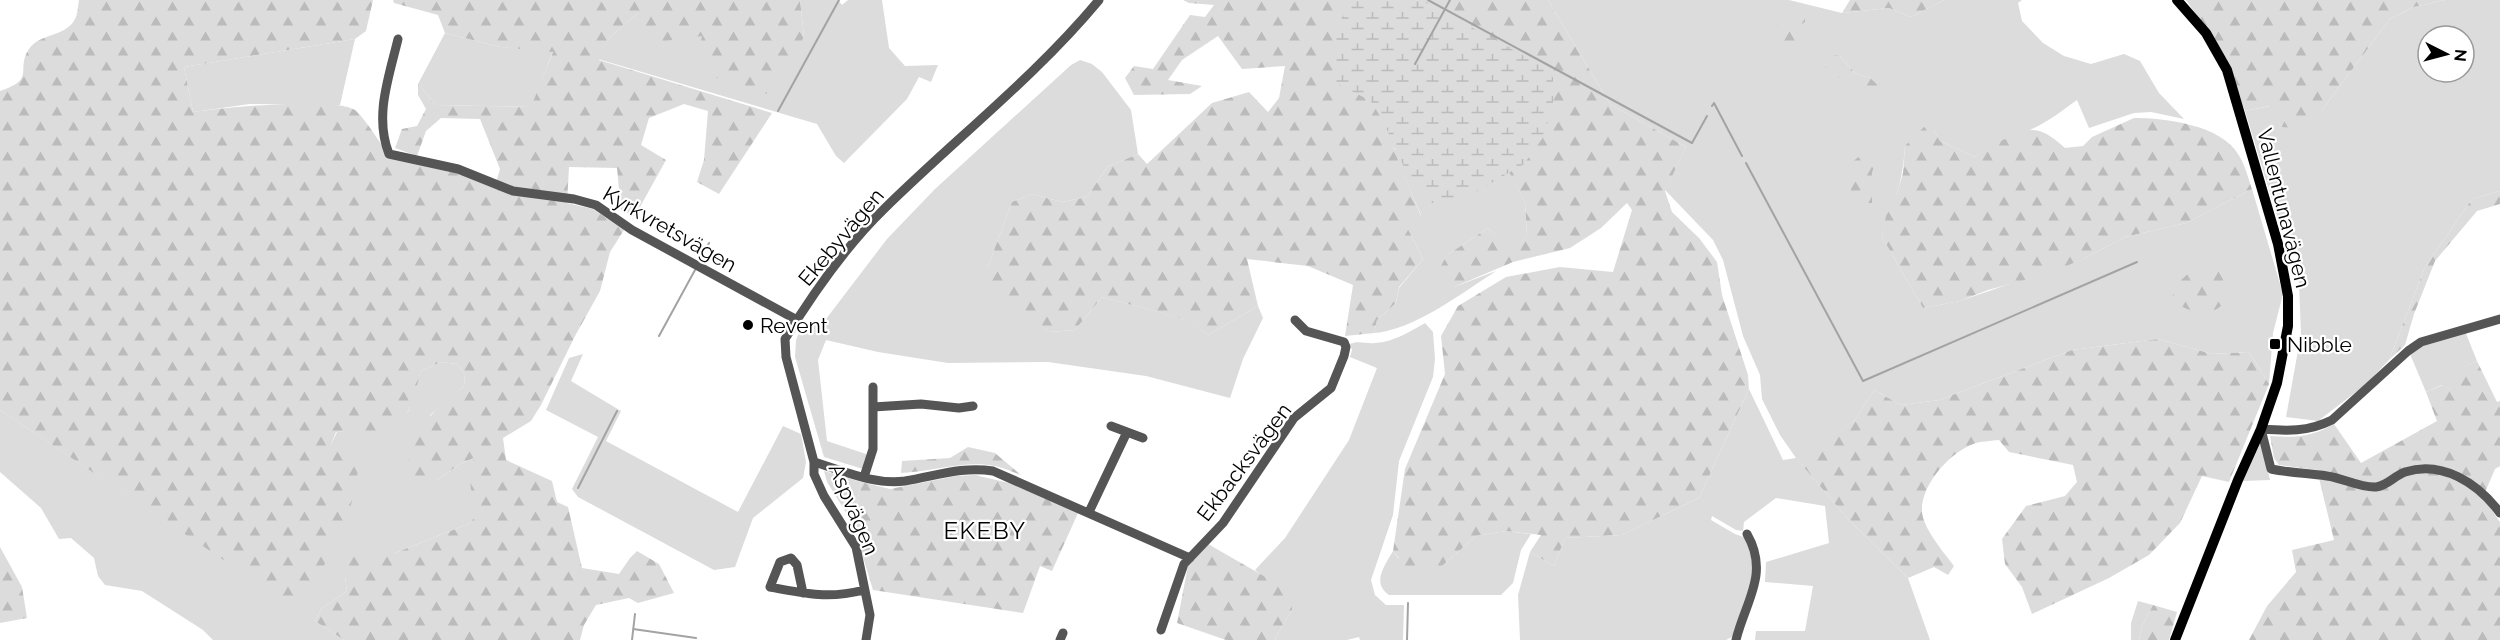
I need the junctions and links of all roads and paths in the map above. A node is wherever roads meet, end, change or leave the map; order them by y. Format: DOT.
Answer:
graph roads {
  1 [pos="1099,0"];
  2 [pos="2177,0"];
  3 [pos="398,39"];
  4 [pos="2500,319"];
  5 [pos="797,320"];
  6 [pos="1295,320"];
  7 [pos="873,387"];
  8 [pos="973,406"];
  9 [pos="873,407"];
  10 [pos="1111,426"];
  11 [pos="2261,429"];
  12 [pos="1127,432"];
  13 [pos="1143,438"];
  14 [pos="814,462"];
  15 [pos="864,477"];
  16 [pos="1089,512"];
  17 [pos="2500,513"];
  18 [pos="1747,534"];
  19 [pos="1190,558"];
  20 [pos="864,590"];
  21 [pos="803,593"];
  22 [pos="1161,630"];
  23 [pos="866,640"];
  24 [pos="1736,640"];
  25 [pos="2175,640"];
  1 -- 5 [label="street, Ekebyvägen"];
  2 -- 11 [label="main road, Vallentunavägen"];
  3 -- 5 [label="street, Kyrkvretsvägen"];
  4 -- 11 [label="street"];
  5 -- 14 [label="street, Ekebyvägen"];
  6 -- 19 [label="street, Ekbacksvägen"];
  7 -- 9 [label="street"];
  8 -- 9 [label="street"];
  9 -- 15 [label="street"];
  10 -- 12 [label="street"];
  11 -- 17 [label="street"];
  11 -- 25 [label="main road, Vallentunavägen"];
  12 -- 13 [label="street"];
  12 -- 16 [label="street"];
  14 -- 15 [label="street"];
  14 -- 20 [label="street, Aspvägen"];
  15 -- 16 [label="street"];
  16 -- 19 [label="street"];
  18 -- 24 [label="street"];
  19 -- 22 [label="street"];
  20 -- 21 [label="street"];
  20 -- 23 [label="street, Aspvägen"];
}
